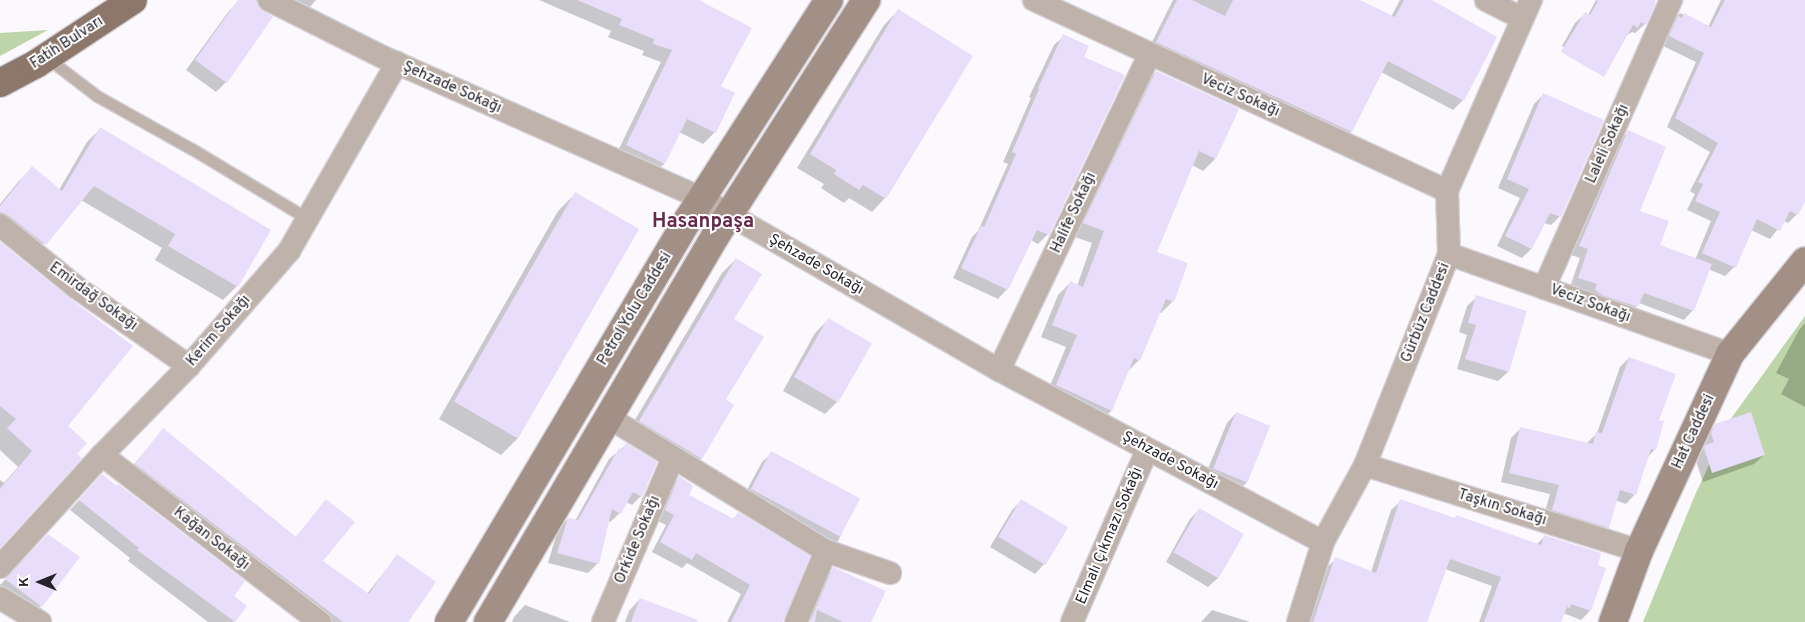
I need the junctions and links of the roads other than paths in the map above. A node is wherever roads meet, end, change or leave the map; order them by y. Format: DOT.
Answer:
graph roads {
  1 [pos="133,0"];
  2 [pos="269,0"];
  3 [pos="829,0"];
  4 [pos="866,0"];
  5 [pos="1034,0"];
  6 [pos="1486,0"];
  7 [pos="1671,0"];
  8 [pos="1526,9"];
  9 [pos="1149,55"];
  10 [pos="46,57"];
  11 [pos="396,63"];
  12 [pos="0,83"];
  13 [pos="1447,191"];
  14 [pos="702,198"];
  15 [pos="729,214"];
  16 [pos="308,219"];
  17 [pos="0,225"];
  18 [pos="1449,254"];
  19 [pos="1805,261"];
  20 [pos="1544,288"];
  21 [pos="1730,354"];
  22 [pos="189,366"];
  23 [pos="999,370"];
  24 [pos="608,417"];
  25 [pos="1147,450"];
  26 [pos="102,455"];
  27 [pos="673,458"];
  28 [pos="1365,465"];
  29 [pos="1323,542"];
  30 [pos="826,551"];
  31 [pos="1639,551"];
  32 [pos="0,567"];
  33 [pos="890,573"];
  34 [pos="0,598"];
  35 [pos="40,622"];
  36 [pos="320,622"];
  37 [pos="449,622"];
  38 [pos="488,622"];
  39 [pos="602,622"];
  40 [pos="796,622"];
  41 [pos="1072,622"];
  42 [pos="1298,622"];
  43 [pos="1613,622"];
  1 -- 10 [label="main road, Fatih Bulvarı"];
  2 -- 11 [label="street, Şehzade Sokağı"];
  3 -- 14 [label="main road, Petrol Yolu Caddesi"];
  4 -- 15 [label="main road, Petrol Yolu Caddesi"];
  5 -- 9 [label="street, Veciz Sokağı"];
  6 -- 8 [label="street"];
  7 -- 20 [label="street, Laleli Sokağı"];
  8 -- 13 [label="street, Gürbüz Caddesi"];
  9 -- 13 [label="street, Veciz Sokağı"];
  9 -- 23 [label="street, Halife Sokağı"];
  10 -- 12 [label="main road, Fatih Bulvarı"];
  10 -- 16 [label="lane"];
  11 -- 14 [label="street, Şehzade Sokağı"];
  11 -- 16 [label="street, Kerim Sokağı"];
  13 -- 18 [label="street, Gürbüz Caddesi"];
  14 -- 15 [label="street, Şehzade Sokağı"];
  14 -- 37 [label="main road, Petrol Yolu Caddesi"];
  15 -- 23 [label="street, Şehzade Sokağı"];
  15 -- 24 [label="main road, Petrol Yolu Caddesi"];
  16 -- 22 [label="street, Kerim Sokağı"];
  17 -- 22 [label="street, Emirdağ Sokağı"];
  18 -- 20 [label="street, Veciz Sokağı"];
  18 -- 28 [label="street, Gürbüz Caddesi"];
  19 -- 21 [label="main road, Hat Caddesi"];
  20 -- 21 [label="street, Veciz Sokağı"];
  21 -- 31 [label="main road, Hat Caddesi"];
  22 -- 26 [label="street, Kerim Sokağı"];
  23 -- 25 [label="street, Şehzade Sokağı"];
  24 -- 27 [label="street"];
  24 -- 38 [label="main road, Petrol Yolu Caddesi"];
  25 -- 29 [label="street, Şehzade Sokağı"];
  25 -- 41 [label="street, Elmalı Çıkmazı Sokağı"];
  26 -- 32 [label="street, Kerim Sokağı"];
  26 -- 36 [label="street, Kağan Sokağı"];
  27 -- 30 [label="street"];
  27 -- 39 [label="street, Orkide Sokağı"];
  28 -- 29 [label="street, Gürbüz Caddesi"];
  28 -- 31 [label="street, Taşkın Sokağı"];
  29 -- 42 [label="street, Gürbüz Caddesi"];
  30 -- 33 [label="street"];
  30 -- 40 [label="street"];
  31 -- 43 [label="main road, Hat Caddesi"];
  34 -- 35 [label="street"];
}
